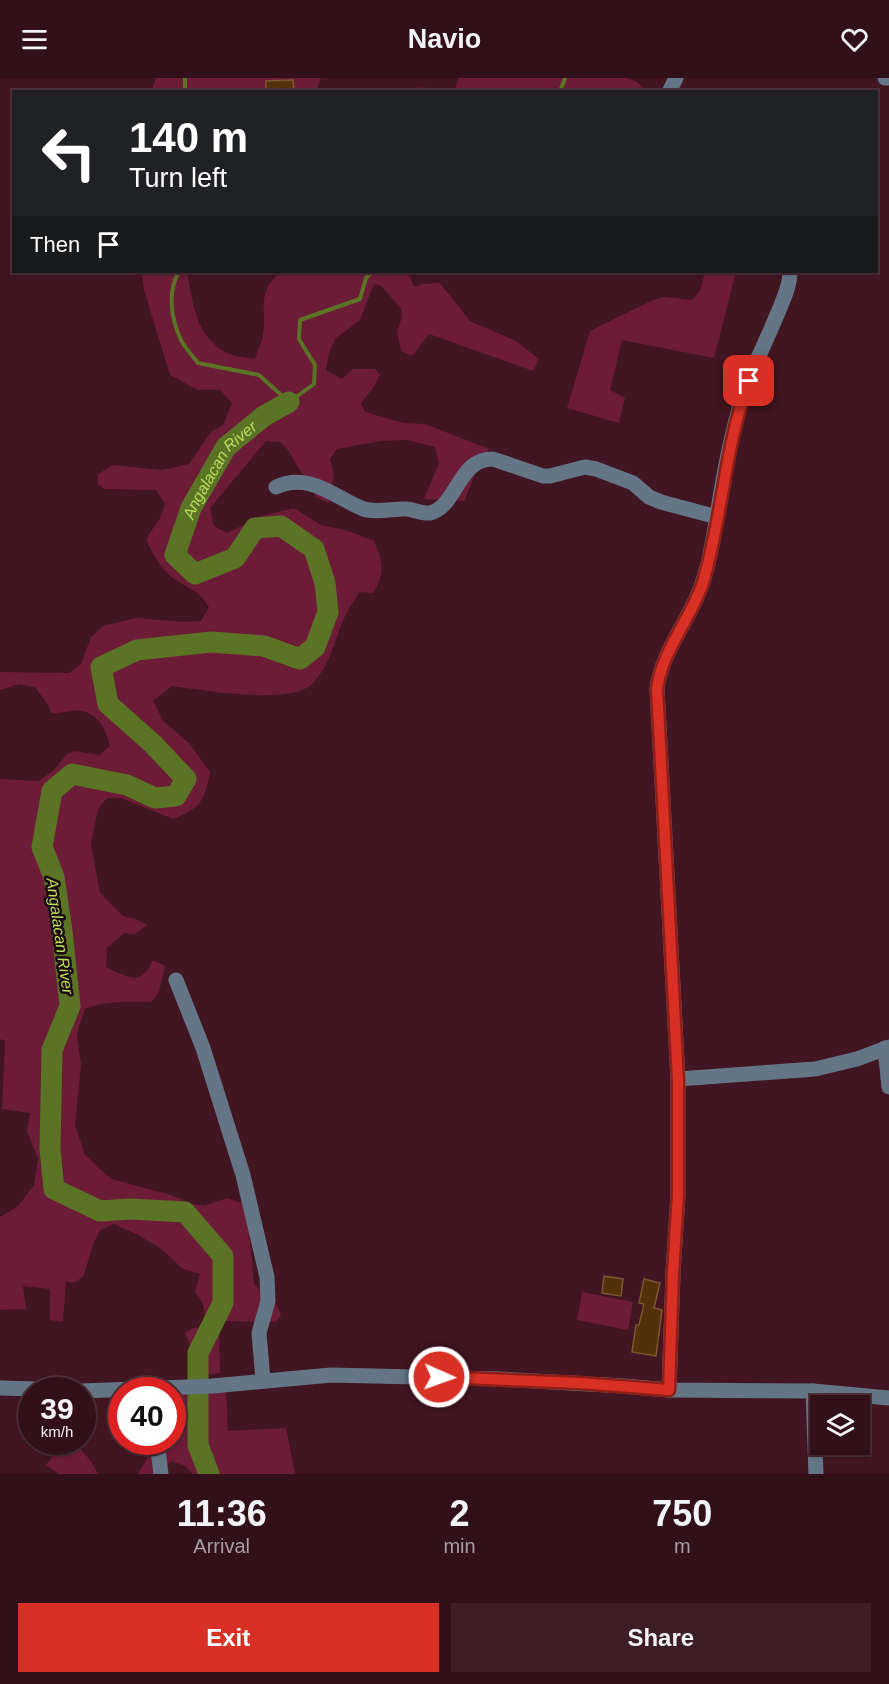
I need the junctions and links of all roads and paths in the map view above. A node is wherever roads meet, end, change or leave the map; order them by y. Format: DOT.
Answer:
graph roads {
  1 [pos="790,273"];
  2 [pos="276,487"];
  3 [pos="717,516"];
  4 [pos="176,980"];
  5 [pos="887,1047"];
  6 [pos="678,1080"];
  7 [pos="889,1087"];
  8 [pos="263,1380"];
  9 [pos="186,1387"];
  10 [pos="0,1388"];
  11 [pos="18,1388"];
  12 [pos="669,1390"];
  13 [pos="813,1391"];
  14 [pos="889,1398"];
  15 [pos="159,1455"];
  16 [pos="161,1474"];
  17 [pos="816,1474"];
  1 -- 3 [label="street"];
  2 -- 3 [label="street"];
  3 -- 6 [label="street"];
  4 -- 8 [label="street"];
  5 -- 6 [label="street"];
  5 -- 7 [label="street"];
  6 -- 12 [label="street"];
  8 -- 9 [label="street"];
  8 -- 12 [label="street"];
  10 -- 11 [label="street"];
  12 -- 13 [label="street"];
  13 -- 14 [label="street"];
  13 -- 17 [label="street"];
  15 -- 16 [label="street"];
}
